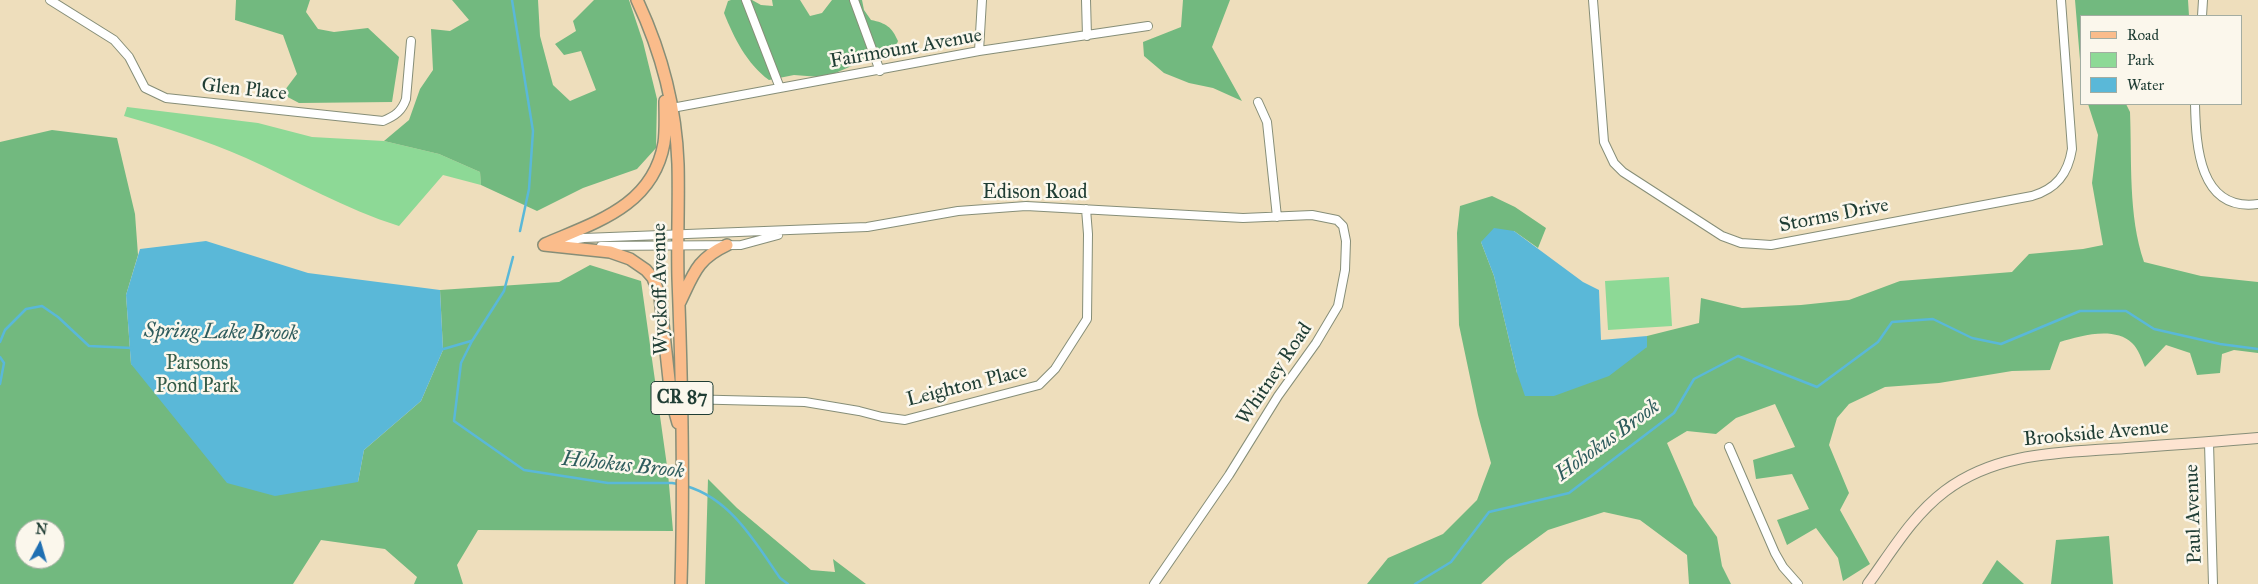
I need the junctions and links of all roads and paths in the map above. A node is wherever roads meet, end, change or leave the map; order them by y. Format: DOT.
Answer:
graph roads {
  1 [pos="50,0"];
  2 [pos="637,0"];
  3 [pos="746,0"];
  4 [pos="854,0"];
  5 [pos="982,0"];
  6 [pos="1086,0"];
  7 [pos="1593,0"];
  8 [pos="2061,0"];
  9 [pos="2203,0"];
  10 [pos="2202,15"];
  11 [pos="1148,26"];
  12 [pos="1087,36"];
  13 [pos="411,41"];
  14 [pos="979,51"];
  15 [pos="880,71"];
  16 [pos="665,78"];
  17 [pos="780,88"];
  18 [pos="1258,102"];
  19 [pos="2195,105"];
  20 [pos="672,108"];
  21 [pos="2258,204"];
  22 [pos="1086,209"];
  23 [pos="1277,217"];
  24 [pos="795,231"];
  25 [pos="677,240"];
  26 [pos="544,245"];
  27 [pos="727,246"];
  28 [pos="679,303"];
  29 [pos="682,399"];
  30 [pos="2258,438"];
  31 [pos="682,440"];
  32 [pos="2209,442"];
  33 [pos="1729,447"];
  34 [pos="681,584"];
  35 [pos="1154,584"];
  36 [pos="1798,584"];
  37 [pos="1868,584"];
  38 [pos="2213,584"];
  1 -- 13 [label="street, Glen Place"];
  2 -- 16 [label="main road, Wyckoff Avenue / CR 87"];
  3 -- 17 [label="street"];
  4 -- 15 [label="street"];
  5 -- 14 [label="street"];
  6 -- 12 [label="street"];
  7 -- 8 [label="street, Storms Drive"];
  9 -- 10 [label="street"];
  11 -- 12 [label="street, Fairmount Avenue"];
  12 -- 14 [label="street, Fairmount Avenue"];
  14 -- 15 [label="street, Fairmount Avenue"];
  15 -- 17 [label="street, Fairmount Avenue"];
  16 -- 20 [label="main road, Wyckoff Avenue / CR 87"];
  16 -- 26 [label="main road"];
  17 -- 20 [label="street, Fairmount Avenue"];
  18 -- 23 [label="street"];
  19 -- 21 [label="street"];
  20 -- 25 [label="main road, Wyckoff Avenue / CR 87"];
  22 -- 23 [label="street, Edison Road"];
  22 -- 24 [label="street, Edison Road"];
  22 -- 29 [label="street, Leighton Place"];
  23 -- 35 [label="street, Whitney Road"];
  24 -- 25 [label="street, Edison Road"];
  24 -- 27 [label="street, Edison Road"];
  25 -- 26 [label="street, Edison Road"];
  25 -- 26 [label="street, Edison Road"];
  25 -- 27 [label="street, Edison Road"];
  25 -- 28 [label="main road, Wyckoff Avenue / CR 87"];
  26 -- 31 [label="main road"];
  27 -- 28 [label="main road"];
  28 -- 29 [label="main road, Wyckoff Avenue / CR 87"];
  29 -- 31 [label="main road, Wyckoff Avenue / CR 87"];
  30 -- 32 [label="street, Brookside Avenue"];
  31 -- 34 [label="main road, Wyckoff Avenue / CR 87"];
  32 -- 37 [label="street, Brookside Avenue"];
  32 -- 38 [label="street, Paul Avenue"];
  33 -- 36 [label="street"];
}
